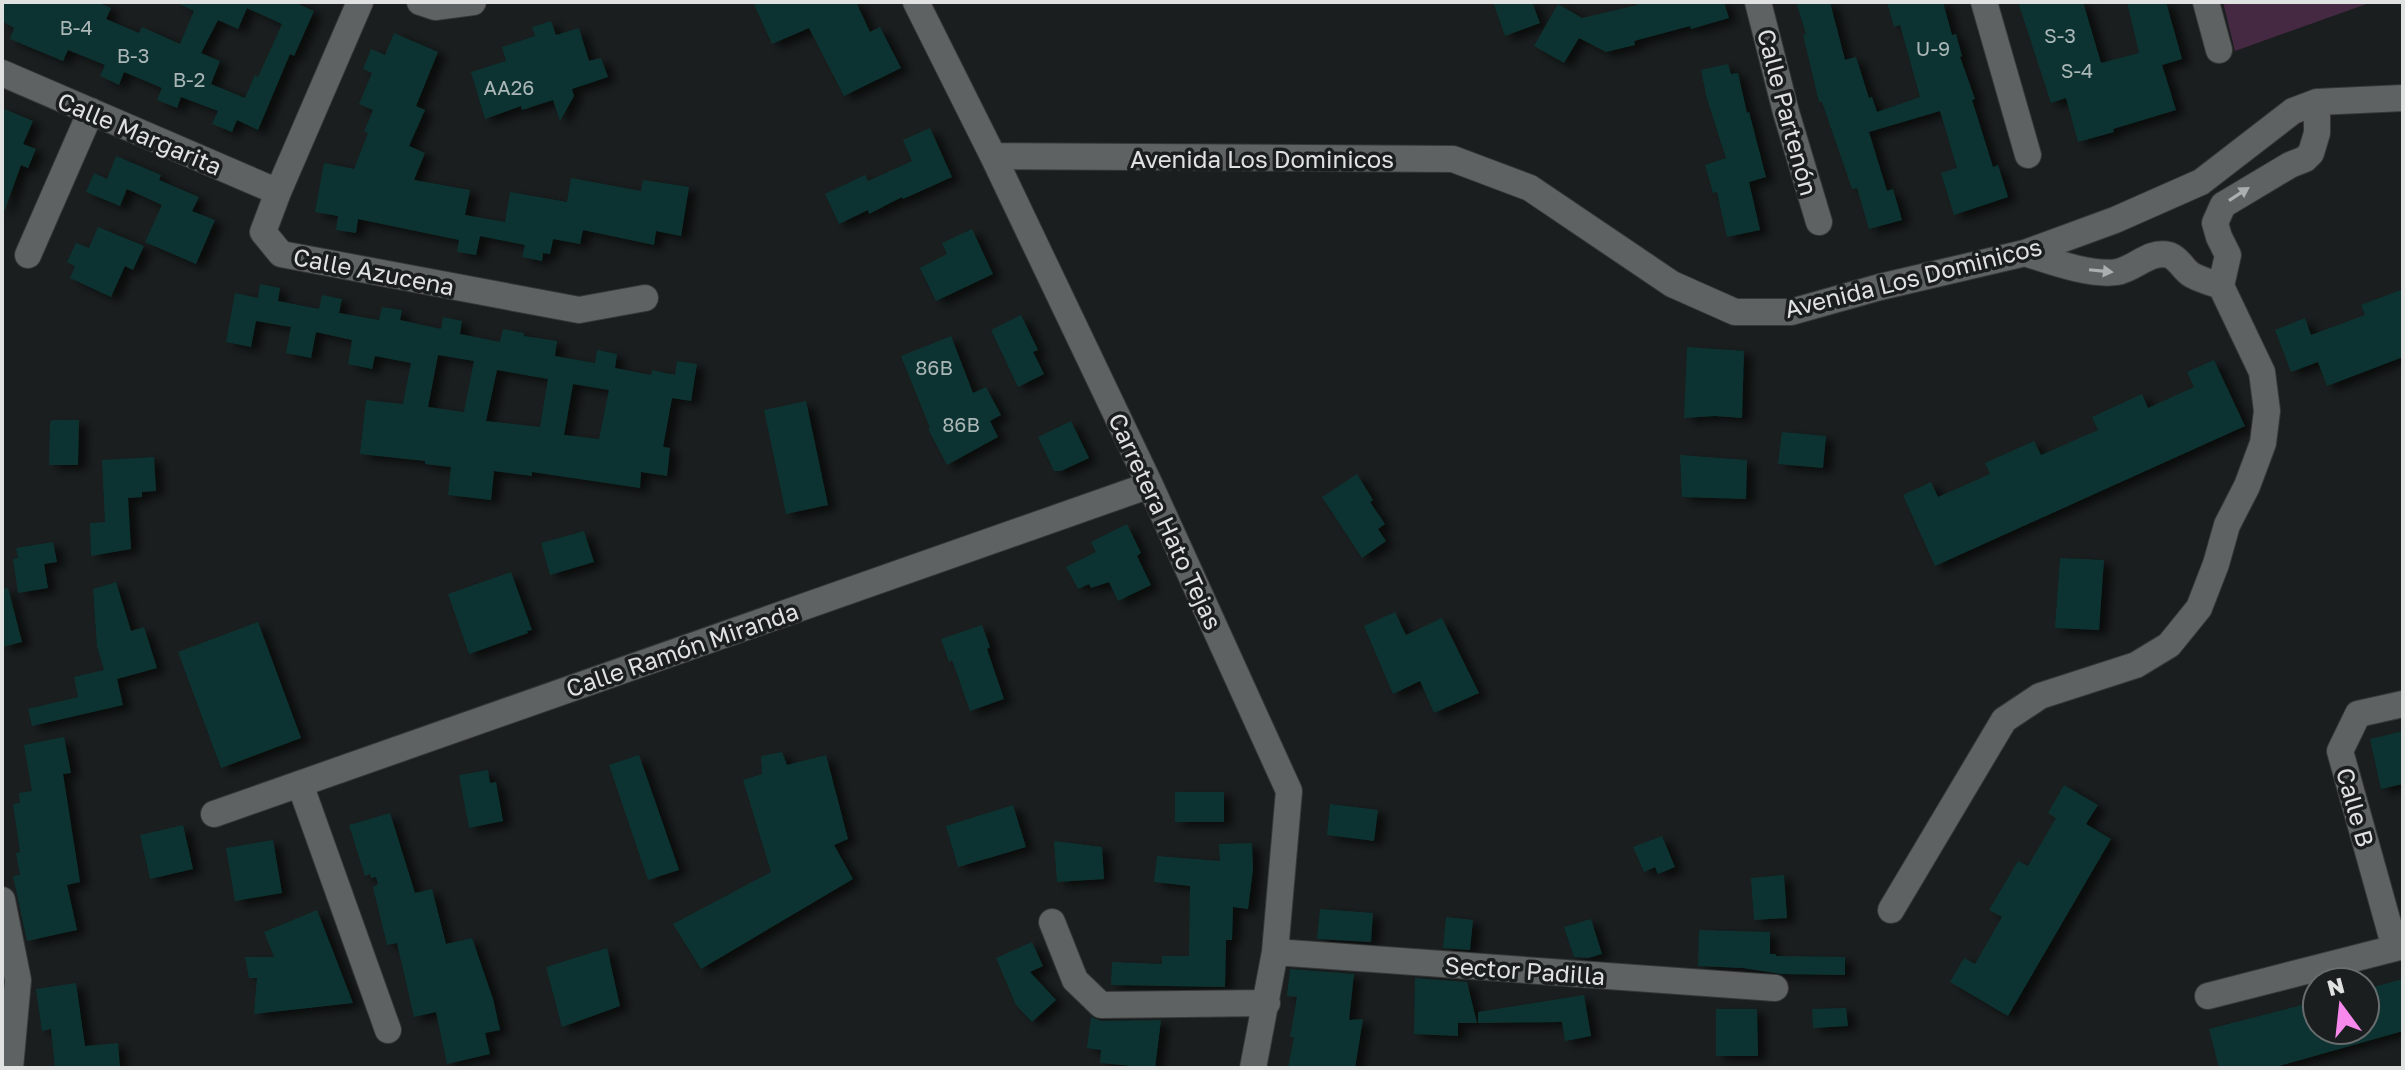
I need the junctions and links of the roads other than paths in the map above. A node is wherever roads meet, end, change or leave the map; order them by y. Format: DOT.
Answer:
graph roads {
  1 [pos="360,2"];
  2 [pos="420,2"];
  3 [pos="473,2"];
  4 [pos="916,2"];
  5 [pos="1758,2"];
  6 [pos="1984,2"];
  7 [pos="2206,2"];
  8 [pos="2219,50"];
  9 [pos="2,73"];
  10 [pos="2403,98"];
  11 [pos="2317,102"];
  12 [pos="91,111"];
  13 [pos="2028,155"];
  14 [pos="993,156"];
  15 [pos="278,192"];
  16 [pos="1819,222"];
  17 [pos="2025,253"];
  18 [pos="28,255"];
  19 [pos="2221,286"];
  20 [pos="645,298"];
  21 [pos="1150,485"];
  22 [pos="2403,704"];
  23 [pos="300,784"];
  24 [pos="214,814"];
  25 [pos="2,900"];
  26 [pos="1891,910"];
  27 [pos="1052,922"];
  28 [pos="2399,947"];
  29 [pos="1275,952"];
  30 [pos="1775,988"];
  31 [pos="2208,996"];
  32 [pos="1267,1003"];
  33 [pos="388,1030"];
  34 [pos="10,1068"];
  35 [pos="1253,1068"];
  1 -- 15 [label="street, Calle Azucena"];
  2 -- 3 [label="street"];
  4 -- 14 [label="street, Carretera Hato Tejas"];
  5 -- 16 [label="street, Calle Partenón"];
  6 -- 13 [label="street"];
  7 -- 8 [label="street"];
  9 -- 12 [label="street, Calle Margarita"];
  10 -- 11 [label="street, Avenida Los Dominicos"];
  11 -- 17 [label="street, Avenida Los Dominicos"];
  19 -- 11 [label="street, one-way"];
  12 -- 15 [label="street, Calle Margarita"];
  12 -- 18 [label="street"];
  14 -- 17 [label="street, Avenida Los Dominicos"];
  14 -- 21 [label="street, Carretera Hato Tejas"];
  15 -- 20 [label="street, Calle Azucena"];
  17 -- 19 [label="street, one-way"];
  19 -- 26 [label="street"];
  21 -- 23 [label="street, Calle Ramón Miranda"];
  21 -- 29 [label="street, Carretera Hato Tejas"];
  22 -- 28 [label="street, Calle B"];
  23 -- 24 [label="street, Calle Ramón Miranda"];
  23 -- 33 [label="street"];
  25 -- 34 [label="street"];
  27 -- 32 [label="street"];
  28 -- 31 [label="street"];
  29 -- 30 [label="street, Sector Padilla"];
  29 -- 32 [label="street, Carretera Hato Tejas"];
  32 -- 35 [label="street, Carretera Hato Tejas"];
}
